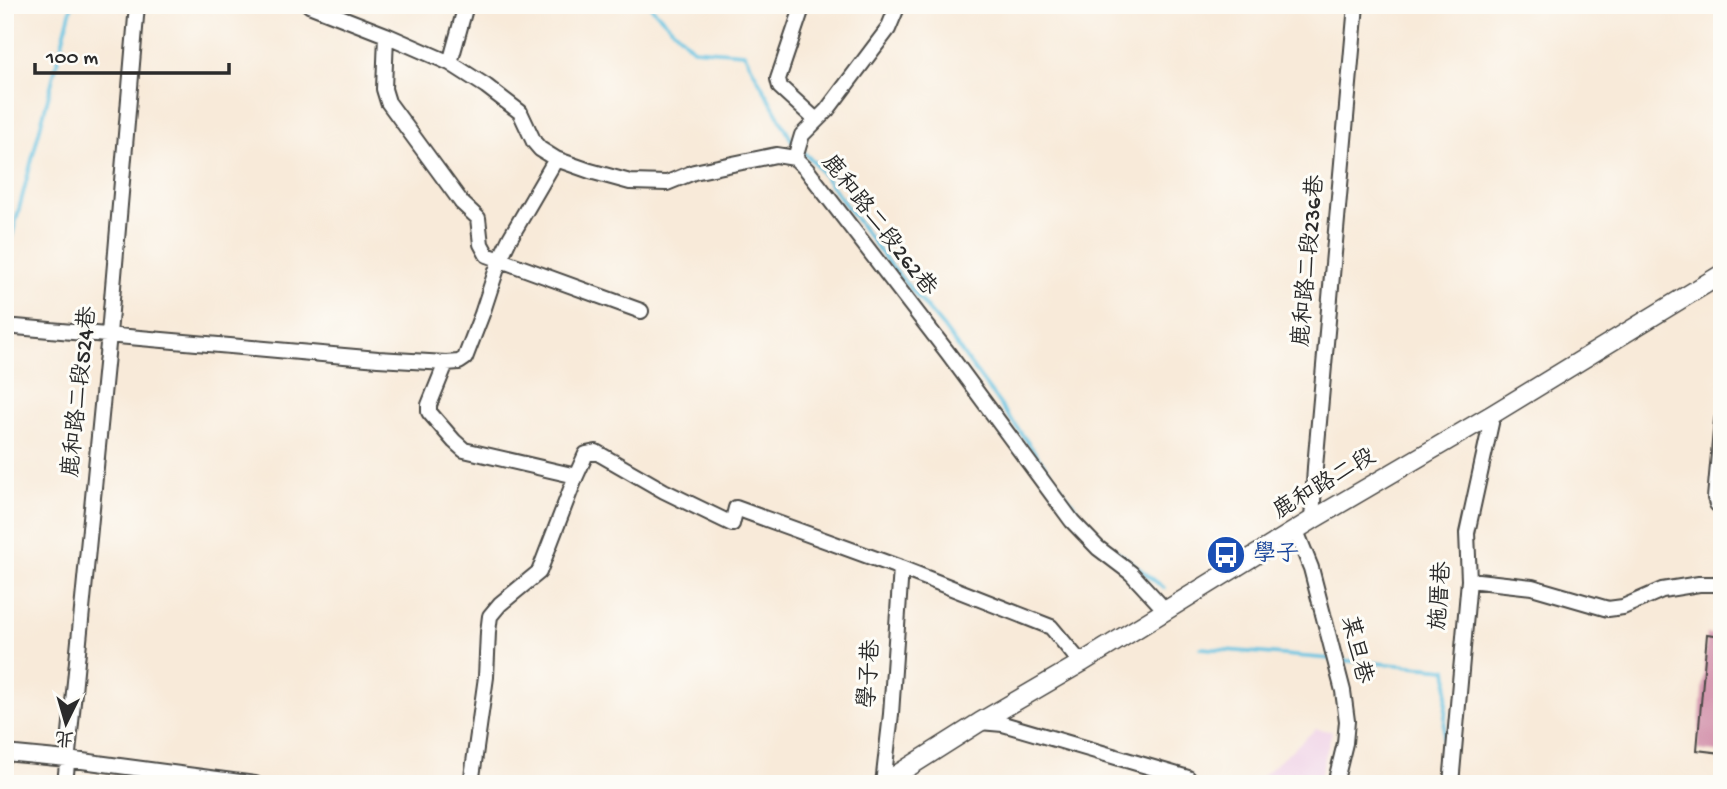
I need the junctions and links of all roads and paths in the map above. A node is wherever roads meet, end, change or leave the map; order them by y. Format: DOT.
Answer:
graph roads {
  1 [pos="137,5"];
  2 [pos="309,5"];
  3 [pos="466,5"];
  4 [pos="803,5"];
  5 [pos="898,5"];
  6 [pos="1356,5"];
  7 [pos="386,35"];
  8 [pos="450,63"];
  9 [pos="816,120"];
  10 [pos="795,158"];
  11 [pos="556,159"];
  12 [pos="500,259"];
  13 [pos="1722,274"];
  14 [pos="641,312"];
  15 [pos="16,327"];
  16 [pos="109,334"];
  17 [pos="446,363"];
  18 [pos="1493,414"];
  19 [pos="1722,420"];
  20 [pos="576,475"];
  21 [pos="1722,508"];
  22 [pos="1311,520"];
  23 [pos="1296,531"];
  24 [pos="901,568"];
  25 [pos="1469,580"];
  26 [pos="1722,584"];
  27 [pos="1166,611"];
  28 [pos="1081,663"];
  29 [pos="980,722"];
  30 [pos="5,753"];
  31 [pos="67,759"];
  32 [pos="65,784"];
  33 [pos="255,784"];
  34 [pos="471,784"];
  35 [pos="883,784"];
  36 [pos="1187,784"];
  37 [pos="1335,784"];
  38 [pos="1451,784"];
  1 -- 16 [label="street, 鹿和路二段524巷"];
  2 -- 7 [label="street, 鹿和路二段262巷"];
  3 -- 8 [label="street"];
  4 -- 9 [label="street"];
  5 -- 9 [label="street"];
  6 -- 22 [label="street, 鹿和路二段236巷"];
  7 -- 8 [label="street, 鹿和路二段262巷"];
  7 -- 12 [label="street"];
  8 -- 11 [label="street, 鹿和路二段262巷"];
  9 -- 10 [label="street"];
  10 -- 11 [label="street, 鹿和路二段262巷"];
  10 -- 27 [label="street, 鹿和路二段262巷"];
  11 -- 12 [label="street"];
  12 -- 14 [label="street"];
  12 -- 17 [label="street"];
  13 -- 18 [label="main road, 鹿和路二段"];
  15 -- 16 [label="street"];
  16 -- 17 [label="street"];
  16 -- 31 [label="street, 鹿和路二段524巷"];
  17 -- 20 [label="street"];
  18 -- 22 [label="main road, 鹿和路二段"];
  18 -- 25 [label="street, 施厝巷"];
  19 -- 21 [label="street"];
  20 -- 24 [label="street"];
  20 -- 34 [label="street"];
  22 -- 23 [label="main road, 鹿和路二段"];
  23 -- 27 [label="main road, 鹿和路二段"];
  23 -- 37 [label="street, 某旦巷"];
  24 -- 28 [label="street"];
  24 -- 35 [label="street, 學子巷"];
  25 -- 26 [label="street"];
  25 -- 38 [label="street, 施厝巷"];
  27 -- 28 [label="main road, 鹿和路二段"];
  28 -- 29 [label="main road, 鹿和路二段"];
  29 -- 35 [label="main road, 鹿和路二段"];
  29 -- 36 [label="street"];
  30 -- 31 [label="street"];
  31 -- 32 [label="street, 鹿和路二段524巷"];
  31 -- 33 [label="street"];
}
